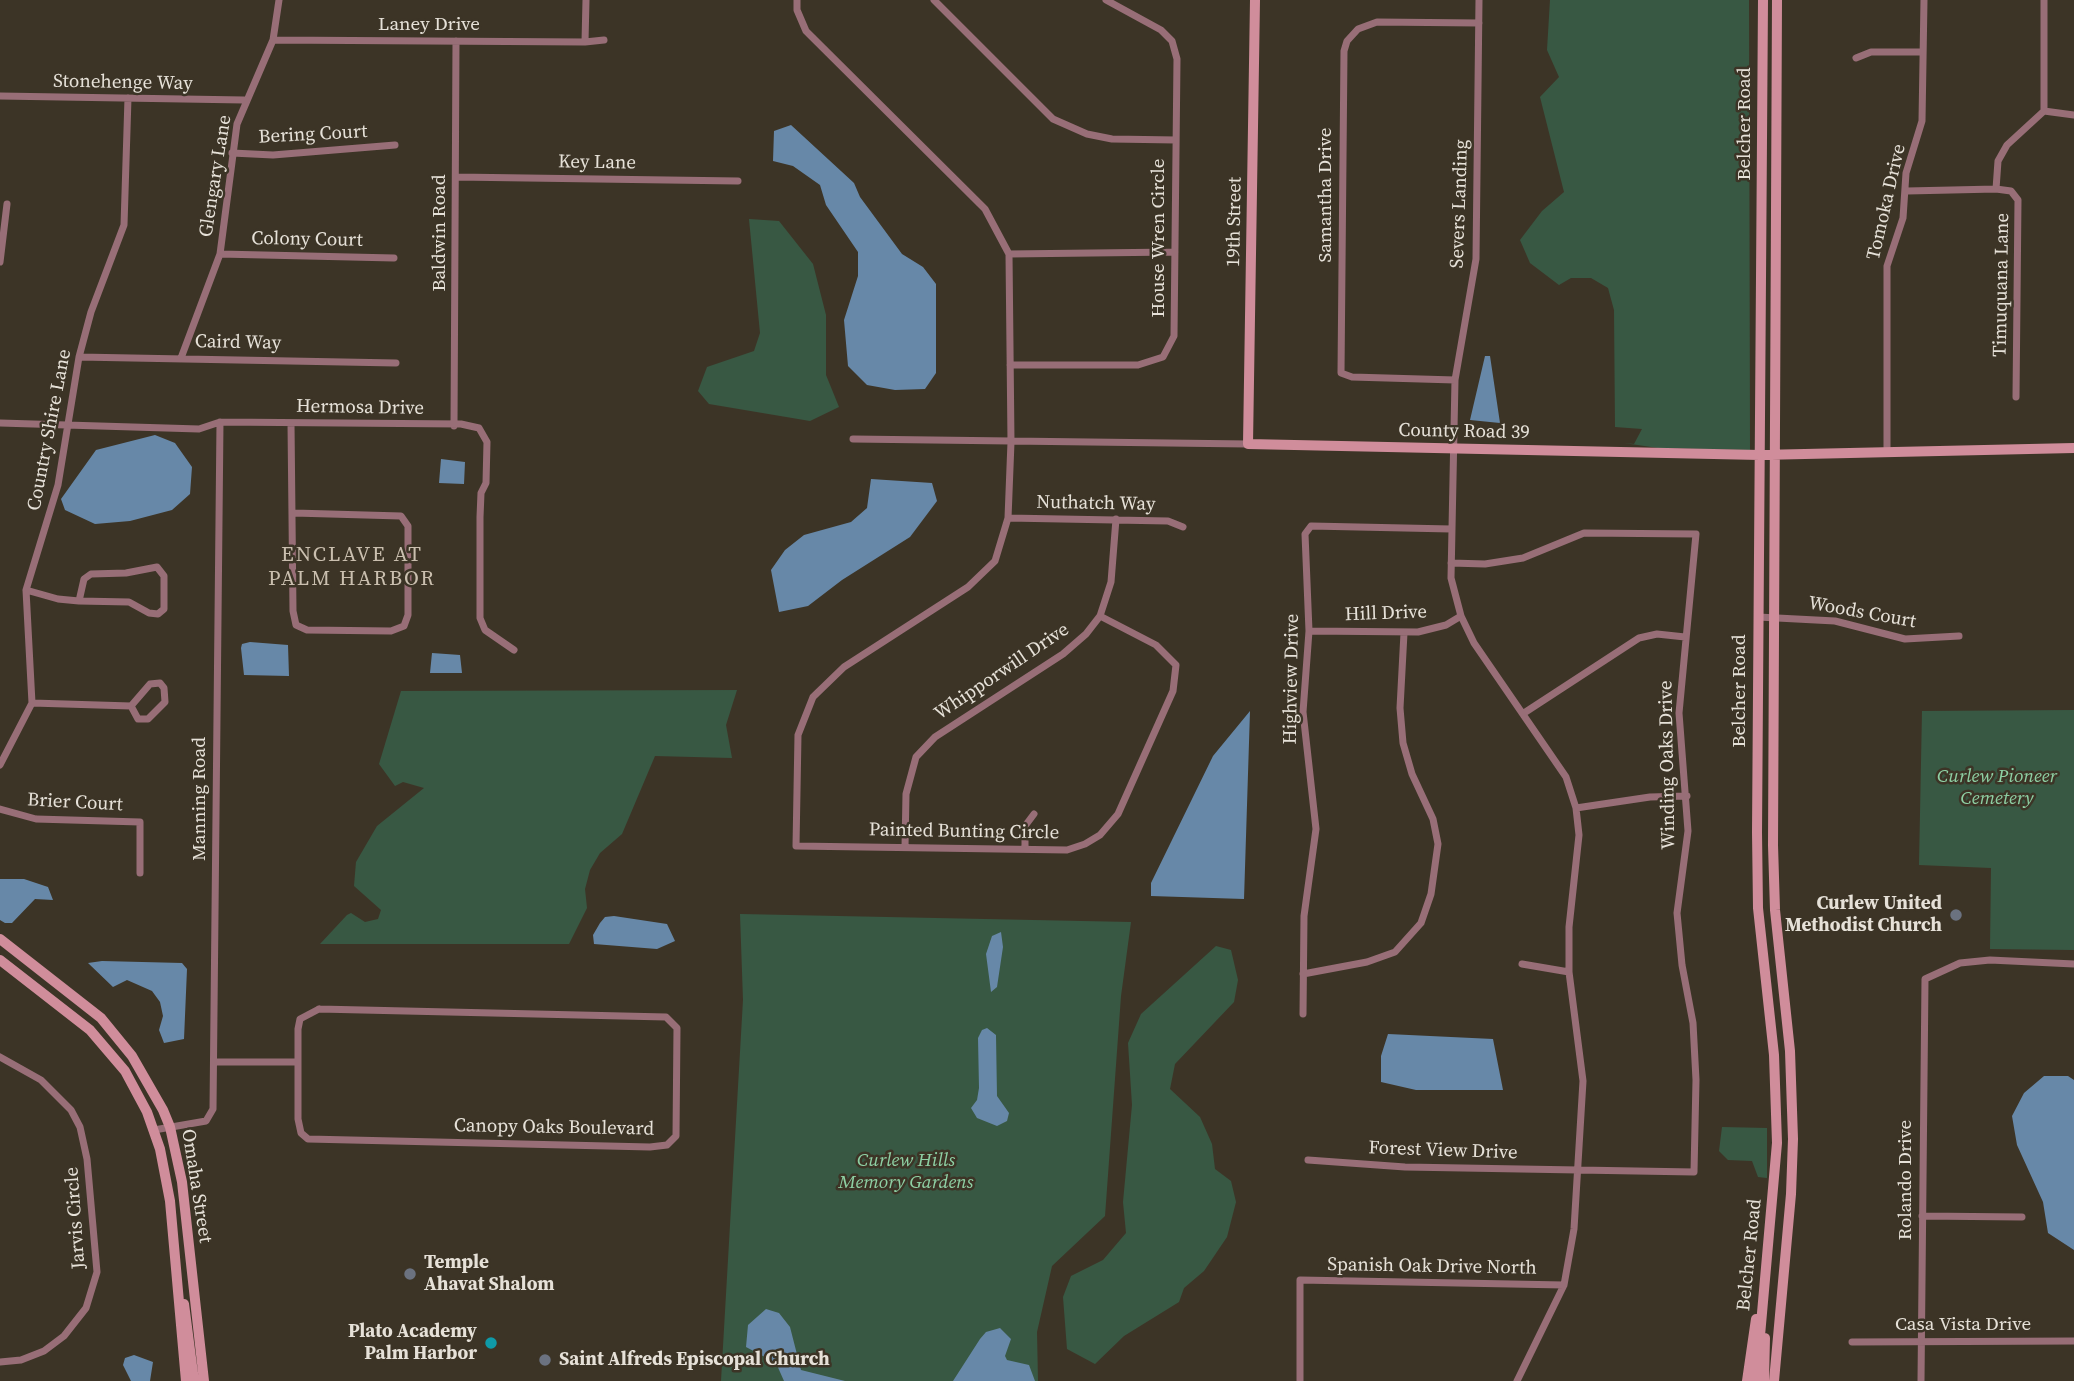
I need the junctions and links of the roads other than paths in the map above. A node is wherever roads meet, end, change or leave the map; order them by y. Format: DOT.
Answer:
graph roads {
  1 [pos="279,0"];
  2 [pos="586,0"];
  3 [pos="797,0"];
  4 [pos="934,0"];
  5 [pos="1106,0"];
  6 [pos="1255,0"];
  7 [pos="1479,0"];
  8 [pos="1763,0"];
  9 [pos="1777,0"];
  10 [pos="1924,0"];
  11 [pos="2044,0"];
  12 [pos="1479,23"];
  13 [pos="273,40"];
  14 [pos="604,40"];
  15 [pos="456,41"];
  16 [pos="585,43"];
  17 [pos="1923,52"];
  18 [pos="1856,58"];
  19 [pos="0,96"];
  20 [pos="128,98"];
  21 [pos="244,100"];
  22 [pos="2044,111"];
  23 [pos="2074,114"];
  24 [pos="1175,140"];
  25 [pos="395,145"];
  26 [pos="232,153"];
  27 [pos="456,177"];
  28 [pos="738,181"];
  29 [pos="1996,188"];
  30 [pos="1907,191"];
  31 [pos="7,204"];
  32 [pos="1175,252"];
  33 [pos="220,254"];
  34 [pos="1009,254"];
  35 [pos="394,258"];
  36 [pos="0,262"];
  37 [pos="79,357"];
  38 [pos="181,358"];
  39 [pos="396,363"];
  40 [pos="1010,365"];
  41 [pos="1455,380"];
  42 [pos="2016,397"];
  43 [pos="220,422"];
  44 [pos="0,423"];
  45 [pos="291,423"];
  46 [pos="67,425"];
  47 [pos="454,426"];
  48 [pos="853,439"];
  49 [pos="1011,442"];
  50 [pos="1248,444"];
  51 [pos="2074,448"];
  52 [pos="1453,449"];
  53 [pos="1886,453"];
  54 [pos="1760,455"];
  55 [pos="1776,455"];
  56 [pos="294,513"];
  57 [pos="1007,518"];
  58 [pos="1116,520"];
  59 [pos="1183,527"];
  60 [pos="1451,529"];
  61 [pos="1451,563"];
  62 [pos="26,590"];
  63 [pos="79,601"];
  64 [pos="1100,616"];
  65 [pos="1461,616"];
  66 [pos="1758,617"];
  67 [pos="1774,617"];
  68 [pos="1309,631"];
  69 [pos="1404,633"];
  70 [pos="1959,636"];
  71 [pos="1685,637"];
  72 [pos="514,650"];
  73 [pos="32,703"];
  74 [pos="131,706"];
  75 [pos="1524,713"];
  76 [pos="0,765"];
  77 [pos="1687,796"];
  78 [pos="1577,808"];
  79 [pos="0,809"];
  80 [pos="1034,814"];
  81 [pos="905,847"];
  82 [pos="1025,849"];
  83 [pos="140,873"];
  84 [pos="0,940"];
  85 [pos="0,960"];
  86 [pos="1522,964"];
  87 [pos="2074,964"];
  88 [pos="1569,972"];
  89 [pos="1303,974"];
  90 [pos="1303,1014"];
  91 [pos="0,1057"];
  92 [pos="215,1062"];
  93 [pos="298,1062"];
  94 [pos="170,1127"];
  95 [pos="154,1130"];
  96 [pos="1308,1160"];
  97 [pos="1578,1171"];
  98 [pos="1922,1216"];
  99 [pos="2022,1217"];
  100 [pos="175,1255"];
  101 [pos="1564,1284"];
  102 [pos="1764,1289"];
  103 [pos="1922,1341"];
  104 [pos="2074,1341"];
  105 [pos="1852,1342"];
  106 [pos="0,1363"];
  107 [pos="186,1381"];
  108 [pos="194,1381"];
  109 [pos="204,1381"];
  110 [pos="1300,1381"];
  111 [pos="1517,1381"];
  112 [pos="1747,1381"];
  113 [pos="1756,1381"];
  114 [pos="1764,1381"];
  115 [pos="1774,1381"];
  116 [pos="1922,1381"];
  1 -- 13 [label="street, Glengary Lane"];
  2 -- 16 [label="street"];
  3 -- 34 [label="street"];
  4 -- 24 [label="street"];
  5 -- 24 [label="street, House Wren Circle"];
  6 -- 50 [label="main road, 19th Street"];
  7 -- 12 [label="street, Severs Landing"];
  8 -- 54 [label="main road, Belcher Road"];
  9 -- 55 [label="main road, Belcher Road"];
  10 -- 17 [label="street, Tomoka Drive"];
  11 -- 22 [label="street"];
  12 -- 41 [label="street, Severs Landing"];
  12 -- 41 [label="street, Samantha Drive"];
  13 -- 15 [label="street, Laney Drive"];
  13 -- 21 [label="street, Glengary Lane"];
  14 -- 16 [label="street, Laney Drive"];
  15 -- 16 [label="street, Laney Drive"];
  15 -- 27 [label="street, Baldwin Road"];
  17 -- 18 [label="street"];
  17 -- 30 [label="street, Tomoka Drive"];
  19 -- 20 [label="street, Stonehenge Way"];
  20 -- 21 [label="street, Stonehenge Way"];
  20 -- 37 [label="street, Country Shire Lane"];
  21 -- 26 [label="street, Glengary Lane"];
  22 -- 23 [label="street"];
  22 -- 29 [label="street, Timuquana Lane"];
  24 -- 32 [label="street, House Wren Circle"];
  25 -- 26 [label="street, Bering Court"];
  26 -- 33 [label="street, Glengary Lane"];
  27 -- 28 [label="street, Key Lane"];
  27 -- 47 [label="street, Baldwin Road"];
  29 -- 30 [label="street, Timuquana Lane"];
  29 -- 42 [label="street, Timuquana Lane"];
  30 -- 53 [label="street, Tomoka Drive"];
  31 -- 36 [label="street"];
  32 -- 34 [label="street"];
  32 -- 40 [label="street, House Wren Circle"];
  33 -- 35 [label="street, Colony Court"];
  33 -- 38 [label="street, Glengary Lane"];
  34 -- 40 [label="street"];
  37 -- 38 [label="street, Caird Way"];
  37 -- 46 [label="street, Country Shire Lane"];
  38 -- 39 [label="street, Caird Way"];
  40 -- 49 [label="street"];
  41 -- 52 [label="street, Severs Landing"];
  43 -- 45 [label="street, Hermosa Drive"];
  43 -- 46 [label="street, Hermosa Drive"];
  43 -- 92 [label="street, Manning Road"];
  44 -- 46 [label="street, Hermosa Drive"];
  45 -- 47 [label="street, Hermosa Drive"];
  45 -- 56 [label="street"];
  46 -- 62 [label="street, Country Shire Lane"];
  47 -- 72 [label="street, Hermosa Drive"];
  48 -- 49 [label="street, County Road 39"];
  49 -- 50 [label="street, County Road 39"];
  49 -- 57 [label="street"];
  50 -- 52 [label="main road, County Road 39"];
  51 -- 53 [label="main road, County Road 39"];
  52 -- 54 [label="main road, County Road 39"];
  52 -- 60 [label="street, Severs Landing"];
  53 -- 55 [label="main road, County Road 39"];
  54 -- 55 [label="main road, County Road 39"];
  54 -- 66 [label="main road, Belcher Road"];
  55 -- 67 [label="main road, Belcher Road"];
  56 -- 56 [label="street"];
  57 -- 58 [label="street, Nuthatch Way"];
  57 -- 81 [label="street, Painted Bunting Circle"];
  58 -- 59 [label="street, Nuthatch Way"];
  58 -- 64 [label="street, Whipporwill Drive"];
  60 -- 61 [label="street, Severs Landing"];
  60 -- 68 [label="street, Highview Drive"];
  61 -- 65 [label="street, Severs Landing"];
  61 -- 71 [label="street, Winding Oaks Drive"];
  62 -- 63 [label="street"];
  62 -- 73 [label="street, Country Shire Lane"];
  63 -- 63 [label="street"];
  64 -- 81 [label="street, Whipporwill Drive"];
  64 -- 82 [label="street, Painted Bunting Circle"];
  65 -- 69 [label="street, Hill Drive"];
  65 -- 75 [label="street, Severs Landing"];
  66 -- 67 [label="street, Woods Court"];
  66 -- 102 [label="main road, Belcher Road"];
  67 -- 70 [label="street, Woods Court"];
  67 -- 115 [label="main road, Belcher Road"];
  68 -- 69 [label="street, Hill Drive"];
  68 -- 89 [label="street, Highview Drive"];
  69 -- 89 [label="street"];
  71 -- 75 [label="street"];
  71 -- 77 [label="street, Winding Oaks Drive"];
  73 -- 74 [label="street"];
  73 -- 76 [label="street"];
  74 -- 74 [label="street"];
  75 -- 78 [label="street, Severs Landing"];
  77 -- 78 [label="street"];
  77 -- 97 [label="street, Winding Oaks Drive"];
  78 -- 88 [label="street, Severs Landing"];
  79 -- 83 [label="street, Brier Court"];
  80 -- 82 [label="street"];
  81 -- 82 [label="street, Painted Bunting Circle"];
  84 -- 94 [label="main road, Omaha Street"];
  85 -- 95 [label="main road, Omaha Street"];
  86 -- 88 [label="street"];
  87 -- 98 [label="street, Rolando Drive"];
  88 -- 97 [label="street, Severs Landing"];
  89 -- 90 [label="street, Highview Drive"];
  91 -- 106 [label="street, Jarvis Circle"];
  92 -- 93 [label="street"];
  92 -- 94 [label="street, Manning Road"];
  93 -- 93 [label="street, Canopy Oaks Boulevard"];
  94 -- 95 [label="street, Manning Road"];
  94 -- 109 [label="main road, Omaha Street"];
  95 -- 100 [label="main road, Omaha Street"];
  96 -- 97 [label="street, Forest View Drive"];
  97 -- 101 [label="street, Severs Landing"];
  98 -- 99 [label="street"];
  98 -- 103 [label="street, Rolando Drive"];
  100 -- 107 [label="main road, Omaha Street"];
  100 -- 108 [label="main road"];
  101 -- 110 [label="street, Spanish Oak Drive North"];
  101 -- 111 [label="street, Severs Landing"];
  102 -- 112 [label="main road"];
  102 -- 113 [label="main road, Belcher Road"];
  102 -- 114 [label="main road"];
  103 -- 104 [label="street, Casa Vista Drive"];
  103 -- 105 [label="street, Casa Vista Drive"];
  103 -- 116 [label="street, Rolando Drive"];
}
